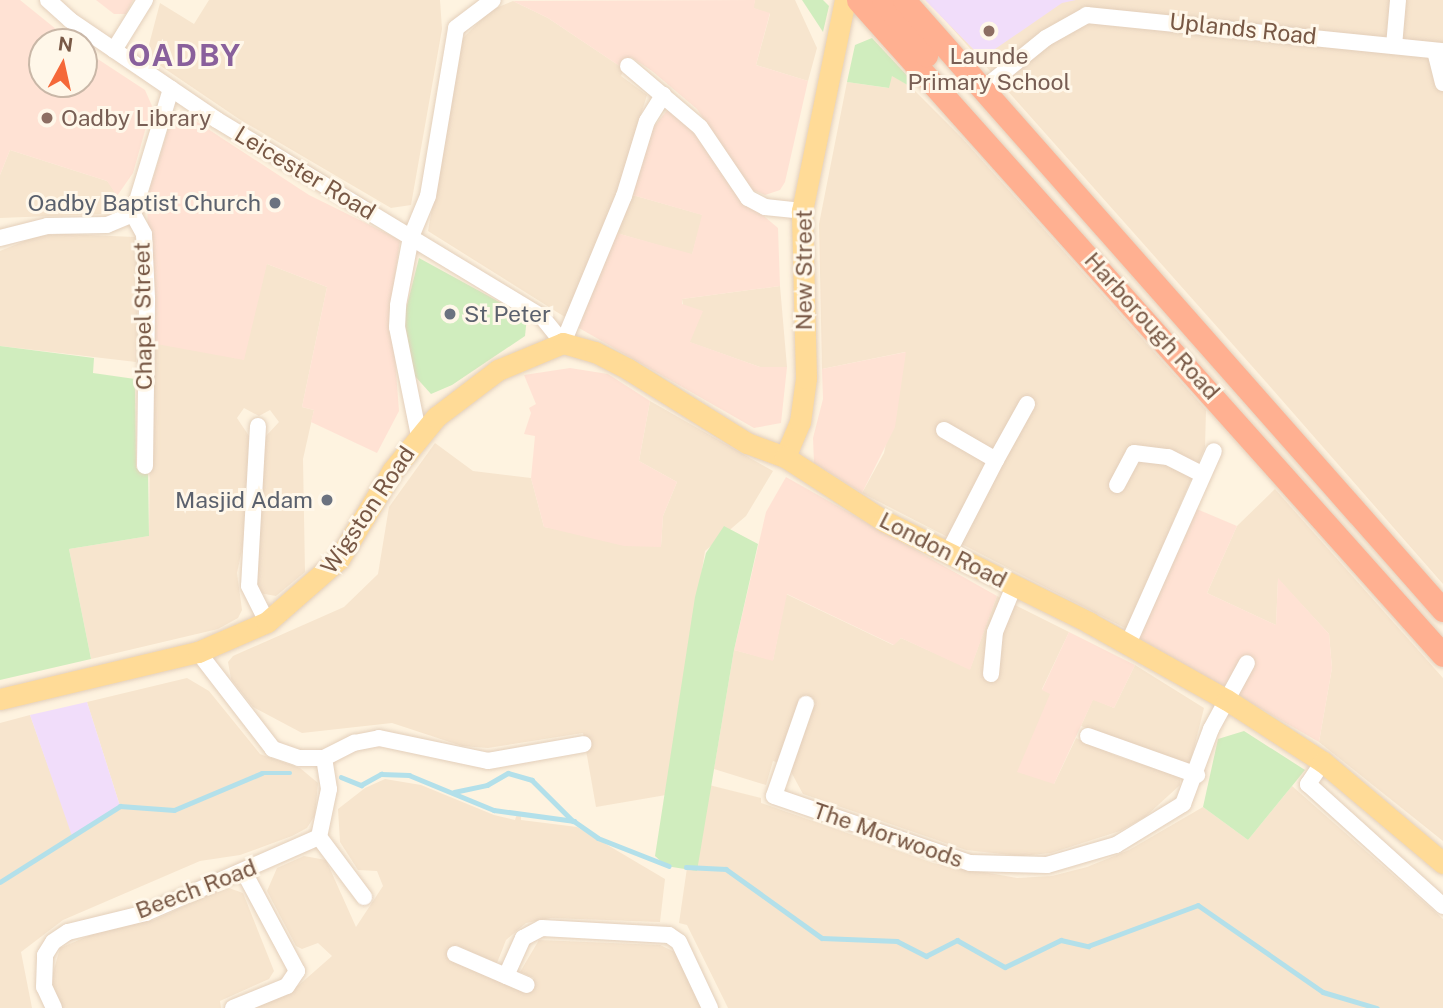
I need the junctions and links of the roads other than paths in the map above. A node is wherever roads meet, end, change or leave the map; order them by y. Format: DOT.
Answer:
graph roads {
  1 [pos="48,0"];
  2 [pos="145,0"];
  3 [pos="493,0"];
  4 [pos="845,0"];
  5 [pos="858,0"];
  6 [pos="883,0"];
  7 [pos="904,0"];
  8 [pos="1398,0"];
  9 [pos="1394,46"];
  10 [pos="114,50"];
  11 [pos="1439,51"];
  12 [pos="628,66"];
  13 [pos="1443,83"];
  14 [pos="171,89"];
  15 [pos="983,89"];
  16 [pos="938,90"];
  17 [pos="663,95"];
  18 [pos="960,96"];
  19 [pos="979,116"];
  20 [pos="802,211"];
  21 [pos="133,214"];
  22 [pos="411,236"];
  23 [pos="0,238"];
  24 [pos="1100,268"];
  25 [pos="563,343"];
  26 [pos="1027,404"];
  27 [pos="258,426"];
  28 [pos="944,430"];
  29 [pos="419,436"];
  30 [pos="1214,451"];
  31 [pos="785,457"];
  32 [pos="996,460"];
  33 [pos="145,466"];
  34 [pos="1203,475"];
  35 [pos="1117,485"];
  36 [pos="948,552"];
  37 [pos="1014,586"];
  38 [pos="1443,610"];
  39 [pos="267,622"];
  40 [pos="1128,644"];
  41 [pos="198,652"];
  42 [pos="1443,655"];
  43 [pos="1247,663"];
  44 [pos="991,674"];
  45 [pos="0,699"];
  46 [pos="1227,701"];
  47 [pos="806,704"];
  48 [pos="1088,736"];
  49 [pos="584,744"];
  50 [pos="324,758"];
  51 [pos="1323,762"];
  52 [pos="1197,775"];
  53 [pos="319,837"];
  54 [pos="1443,863"];
  55 [pos="244,872"];
  56 [pos="364,897"];
  57 [pos="1443,906"];
  58 [pos="455,954"];
  59 [pos="506,976"];
  60 [pos="527,985"];
  61 [pos="54,1008"];
  62 [pos="233,1008"];
  63 [pos="710,1008"];
  1 -- 10 [label="street, Leicester Road"];
  2 -- 10 [label="street"];
  3 -- 22 [label="street"];
  4 -- 20 [label="main road, New Street"];
  5 -- 16 [label="highway, Harborough Road"];
  6 -- 18 [label="highway"];
  7 -- 15 [label="highway, Harborough Road"];
  8 -- 9 [label="street"];
  9 -- 11 [label="street, Uplands Road"];
  9 -- 15 [label="street, Uplands Road"];
  10 -- 14 [label="street, Leicester Road"];
  11 -- 13 [label="street"];
  12 -- 17 [label="street"];
  14 -- 21 [label="street, Chapel Street"];
  14 -- 22 [label="street, Leicester Road"];
  15 -- 18 [label="highway"];
  15 -- 19 [label="highway"];
  15 -- 38 [label="highway, Harborough Road"];
  16 -- 18 [label="highway"];
  16 -- 24 [label="highway, Harborough Road"];
  17 -- 20 [label="street"];
  17 -- 25 [label="street"];
  18 -- 19 [label="highway"];
  19 -- 24 [label="highway"];
  20 -- 31 [label="main road, New Street"];
  21 -- 23 [label="street"];
  21 -- 33 [label="street, Chapel Street"];
  22 -- 25 [label="street, Leicester Road"];
  22 -- 29 [label="street"];
  24 -- 42 [label="highway, Harborough Road"];
  25 -- 29 [label="main road, Wigston Road"];
  25 -- 31 [label="main road, London Road"];
  26 -- 32 [label="street"];
  27 -- 39 [label="street"];
  28 -- 32 [label="street"];
  29 -- 39 [label="main road, Wigston Road"];
  30 -- 34 [label="street"];
  31 -- 36 [label="main road, London Road"];
  32 -- 36 [label="street"];
  34 -- 35 [label="street"];
  34 -- 40 [label="street"];
  36 -- 37 [label="main road, London Road"];
  37 -- 40 [label="main road, London Road"];
  37 -- 44 [label="street"];
  39 -- 41 [label="main road, Wigston Road"];
  40 -- 46 [label="main road, London Road"];
  41 -- 45 [label="main road, Wigston Road"];
  41 -- 50 [label="street"];
  43 -- 46 [label="street, The Morwoods"];
  46 -- 51 [label="main road, London Road"];
  46 -- 52 [label="street, The Morwoods"];
  47 -- 52 [label="street, The Morwoods"];
  48 -- 52 [label="street"];
  49 -- 50 [label="street"];
  50 -- 53 [label="street"];
  51 -- 54 [label="main road, London Road"];
  51 -- 57 [label="street"];
  53 -- 55 [label="street, Beech Road"];
  53 -- 56 [label="street"];
  55 -- 61 [label="street, Beech Road"];
  55 -- 62 [label="street"];
  58 -- 59 [label="street"];
  59 -- 60 [label="street"];
  59 -- 63 [label="street"];
}
